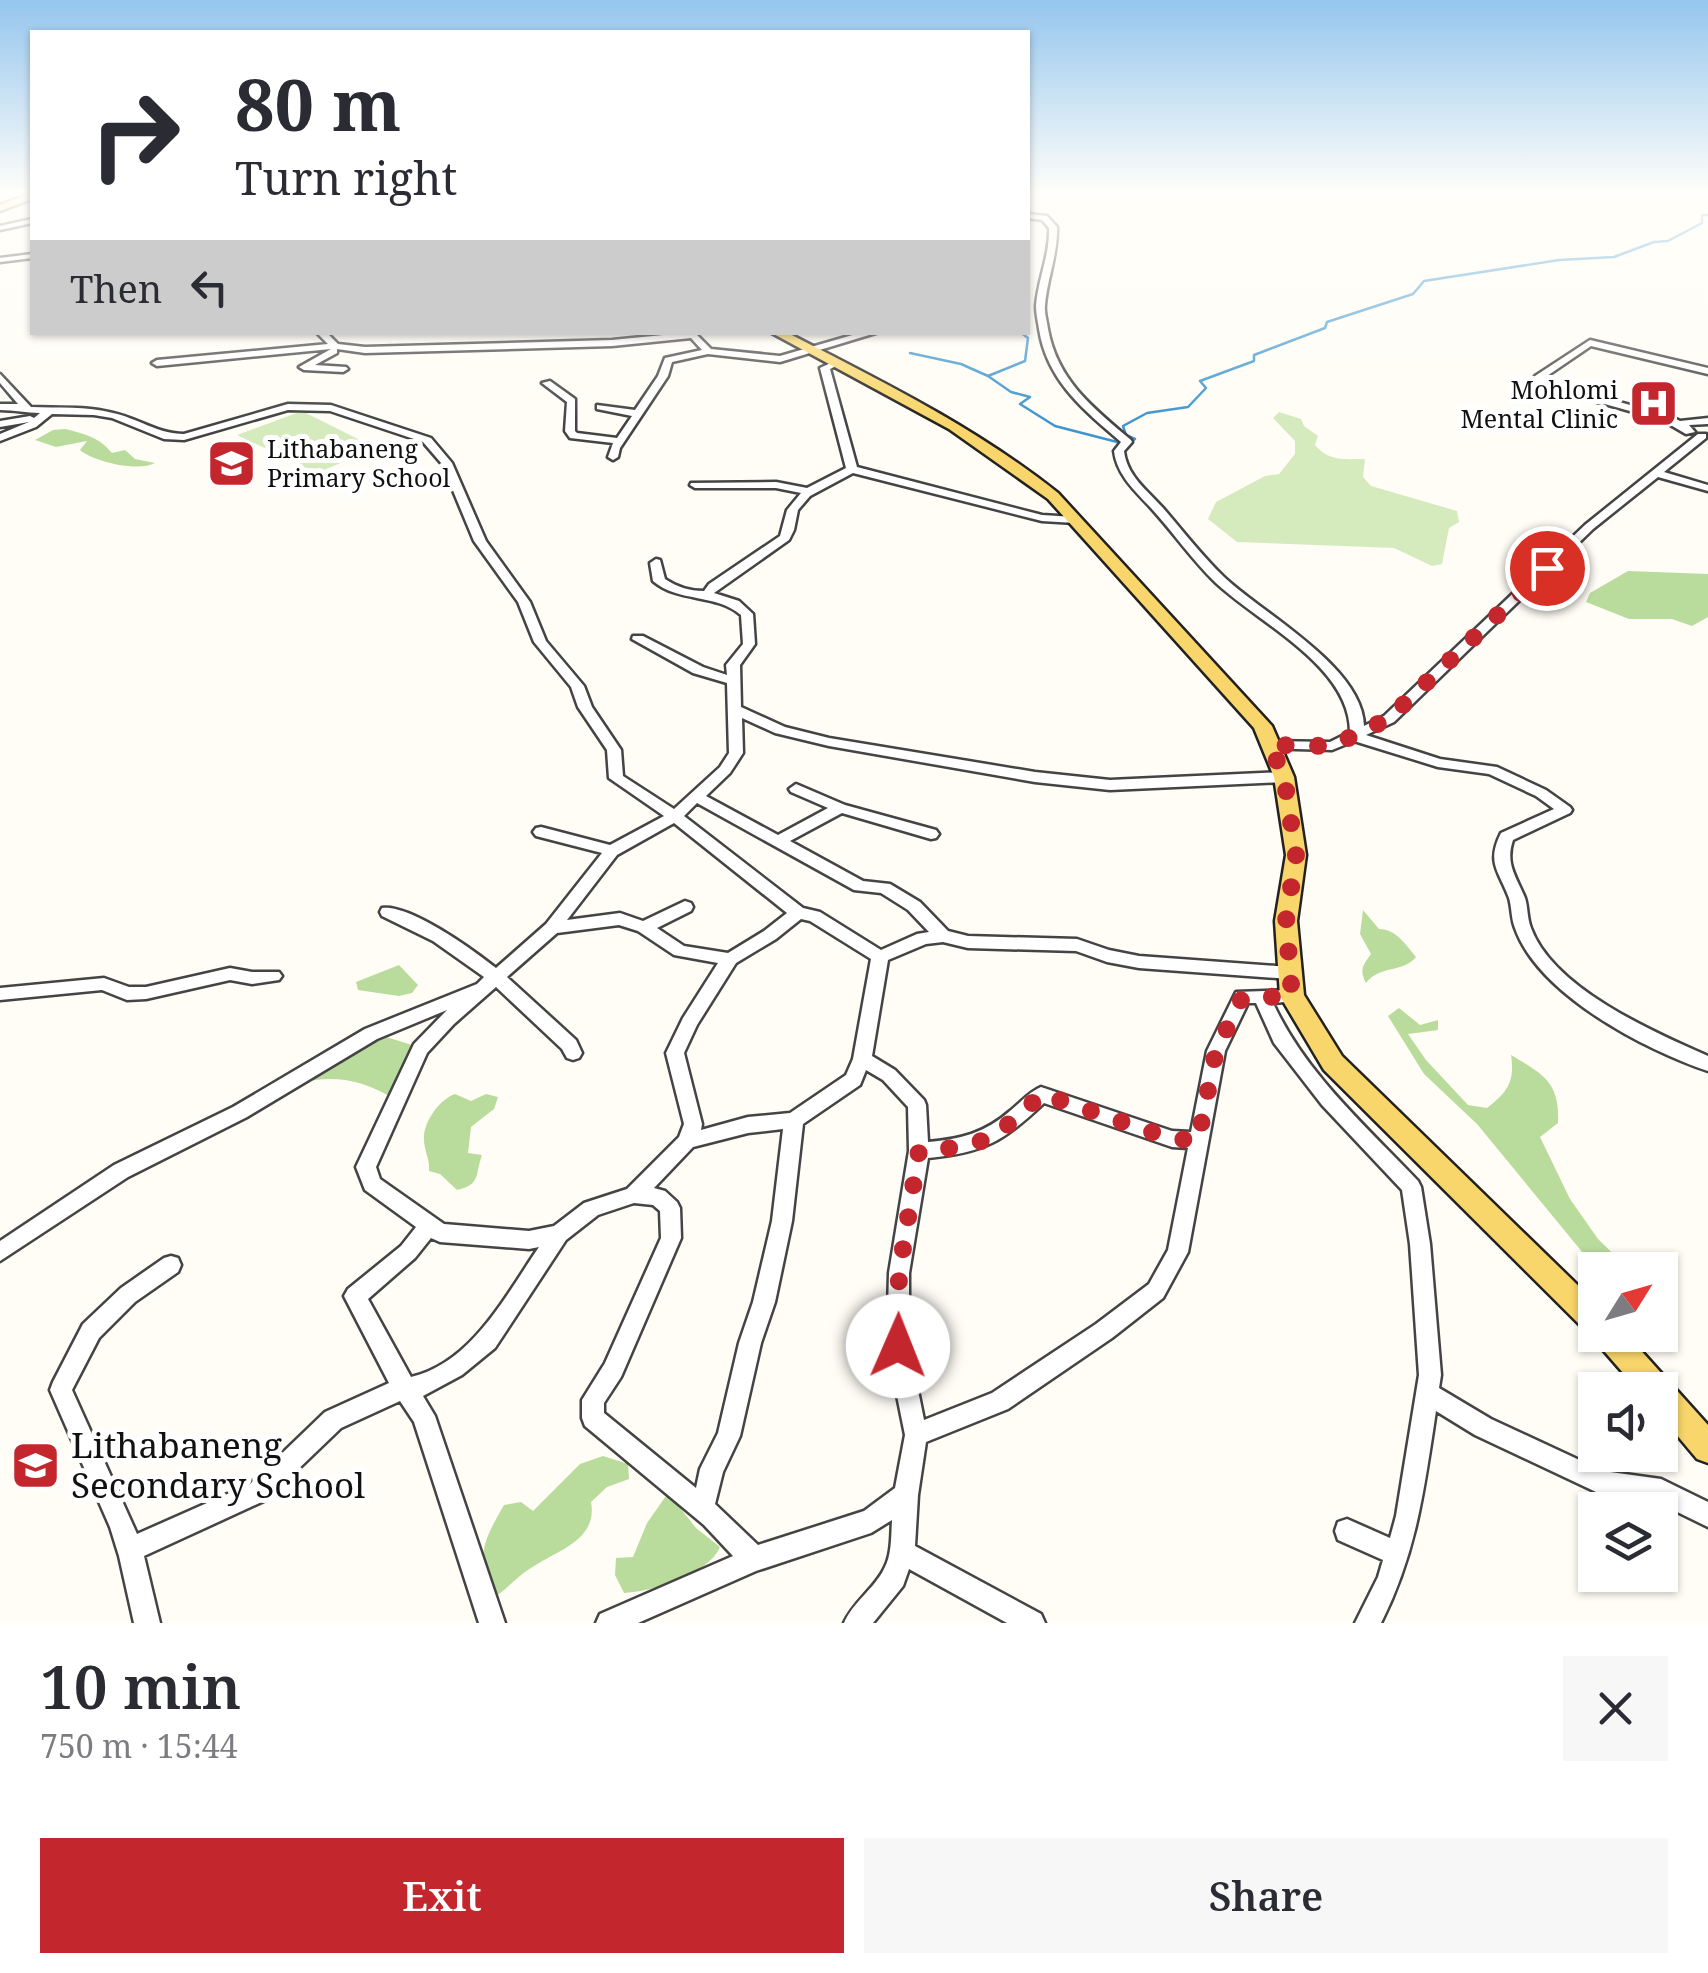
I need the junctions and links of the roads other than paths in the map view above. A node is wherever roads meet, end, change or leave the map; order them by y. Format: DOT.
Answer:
graph roads {
  1 [pos="1048,268"];
  2 [pos="1030,294"];
  3 [pos="1044,296"];
  4 [pos="324,335"];
  5 [pos="684,335"];
  6 [pos="694,335"];
  7 [pos="782,335"];
  8 [pos="865,335"];
  9 [pos="338,347"];
  10 [pos="708,351"];
  11 [pos="814,352"];
  12 [pos="158,363"];
  13 [pos="837,363"];
  14 [pos="343,369"];
  15 [pos="1708,370"];
  16 [pos="0,376"];
  17 [pos="546,383"];
  18 [pos="0,407"];
  19 [pos="25,407"];
  20 [pos="600,407"];
  21 [pos="638,414"];
  22 [pos="44,415"];
  23 [pos="1708,420"];
  24 [pos="0,424"];
  25 [pos="1684,427"];
  26 [pos="1705,437"];
  27 [pos="0,438"];
  28 [pos="620,441"];
  29 [pos="614,457"];
  30 [pos="852,468"];
  31 [pos="1658,474"];
  32 [pos="695,486"];
  33 [pos="1708,488"];
  34 [pos="810,492"];
  35 [pos="1075,520"];
  36 [pos="656,563"];
  37 [pos="707,595"];
  38 [pos="638,639"];
  39 [pos="734,681"];
  40 [pos="736,710"];
  41 [pos="1357,737"];
  42 [pos="1270,745"];
  43 [pos="1284,777"];
  44 [pos="796,789"];
  45 [pos="697,797"];
  46 [pos="840,808"];
  47 [pos="676,816"];
  48 [pos="541,832"];
  49 [pos="931,834"];
  50 [pos="780,840"];
  51 [pos="612,851"];
  52 [pos="686,908"];
  53 [pos="388,912"];
  54 [pos="798,913"];
  55 [pos="644,927"];
  56 [pos="552,928"];
  57 [pos="942,936"];
  58 [pos="880,957"];
  59 [pos="730,959"];
  60 [pos="273,976"];
  61 [pos="488,983"];
  62 [pos="1291,984"];
  63 [pos="0,994"];
  64 [pos="1262,998"];
  65 [pos="573,1053"];
  66 [pos="862,1059"];
  67 [pos="1708,1064"];
  68 [pos="794,1120"];
  69 [pos="1198,1140"];
  70 [pos="687,1141"];
  71 [pos="919,1151"];
  72 [pos="634,1195"];
  73 [pos="429,1226"];
  74 [pos="559,1234"];
  75 [pos="0,1252"];
  76 [pos="171,1265"];
  77 [pos="1578,1304"];
  78 [pos="1623,1352"];
  79 [pos="1640,1372"];
  80 [pos="405,1389"];
  81 [pos="1427,1393"];
  82 [pos="1678,1414"];
  83 [pos="916,1435"];
  84 [pos="1708,1448"];
  85 [pos="906,1495"];
  86 [pos="702,1510"];
  87 [pos="1708,1515"];
  88 [pos="1348,1531"];
  89 [pos="130,1550"];
  90 [pos="902,1552"];
  91 [pos="1394,1552"];
  92 [pos="754,1559"];
  93 [pos="148,1623"];
  94 [pos="492,1623"];
  95 [pos="609,1623"];
  96 [pos="858,1623"];
  97 [pos="1032,1623"];
  98 [pos="1368,1623"];
  1 -- 3 [label="street"];
  2 -- 3 [label="street"];
  3 -- 41 [label="street"];
  4 -- 9 [label="street"];
  5 -- 9 [label="street"];
  6 -- 10 [label="street"];
  7 -- 11 [label="main road"];
  8 -- 11 [label="street"];
  9 -- 12 [label="street"];
  9 -- 14 [label="street"];
  10 -- 11 [label="street"];
  10 -- 21 [label="street"];
  11 -- 13 [label="main road"];
  13 -- 30 [label="street"];
  13 -- 35 [label="main road"];
  15 -- 25 [label="street"];
  16 -- 19 [label="street"];
  17 -- 28 [label="street"];
  18 -- 19 [label="street"];
  19 -- 22 [label="street"];
  20 -- 21 [label="street"];
  21 -- 28 [label="street"];
  22 -- 24 [label="street"];
  22 -- 27 [label="street"];
  22 -- 47 [label="street"];
  23 -- 25 [label="street"];
  25 -- 26 [label="street"];
  26 -- 31 [label="street"];
  28 -- 29 [label="street"];
  30 -- 34 [label="street"];
  30 -- 35 [label="street"];
  31 -- 33 [label="street"];
  31 -- 41 [label="street"];
  32 -- 34 [label="street"];
  34 -- 37 [label="street"];
  35 -- 42 [label="main road"];
  36 -- 37 [label="street"];
  37 -- 39 [label="street"];
  38 -- 39 [label="street"];
  39 -- 40 [label="street"];
  40 -- 43 [label="street"];
  40 -- 45 [label="street"];
  41 -- 42 [label="street"];
  41 -- 67 [label="street"];
  42 -- 43 [label="main road"];
  43 -- 62 [label="main road"];
  44 -- 46 [label="street"];
  45 -- 47 [label="street"];
  45 -- 50 [label="street"];
  46 -- 49 [label="street"];
  46 -- 50 [label="street"];
  47 -- 51 [label="street"];
  47 -- 54 [label="street"];
  48 -- 51 [label="street"];
  50 -- 57 [label="street"];
  51 -- 56 [label="street"];
  52 -- 55 [label="street"];
  53 -- 61 [label="street"];
  54 -- 58 [label="street"];
  54 -- 59 [label="street"];
  55 -- 56 [label="street"];
  55 -- 59 [label="street"];
  56 -- 61 [label="street"];
  57 -- 58 [label="street"];
  57 -- 62 [label="street"];
  58 -- 66 [label="street"];
  59 -- 70 [label="street"];
  60 -- 63 [label="street"];
  61 -- 65 [label="street"];
  61 -- 73 [label="street"];
  61 -- 75 [label="street"];
  62 -- 64 [label="street"];
  62 -- 77 [label="main road"];
  64 -- 69 [label="street"];
  64 -- 81 [label="street"];
  66 -- 68 [label="street"];
  66 -- 71 [label="street"];
  68 -- 70 [label="street"];
  68 -- 86 [label="street"];
  69 -- 71 [label="street"];
  69 -- 83 [label="street"];
  70 -- 72 [label="street"];
  71 -- 83 [label="street"];
  72 -- 74 [label="street"];
  72 -- 86 [label="street"];
  73 -- 74 [label="street"];
  73 -- 80 [label="street"];
  74 -- 80 [label="street"];
  76 -- 89 [label="street"];
  78 -- 79 [label="main road"];
  80 -- 89 [label="street"];
  80 -- 94 [label="street"];
  81 -- 87 [label="street"];
  81 -- 91 [label="street"];
  82 -- 84 [label="main road"];
  83 -- 85 [label="street"];
  85 -- 90 [label="street"];
  85 -- 92 [label="street"];
  86 -- 92 [label="street"];
  88 -- 91 [label="street"];
  89 -- 93 [label="street"];
  90 -- 96 [label="street"];
  90 -- 97 [label="street"];
  91 -- 98 [label="street"];
  92 -- 95 [label="street"];
}
